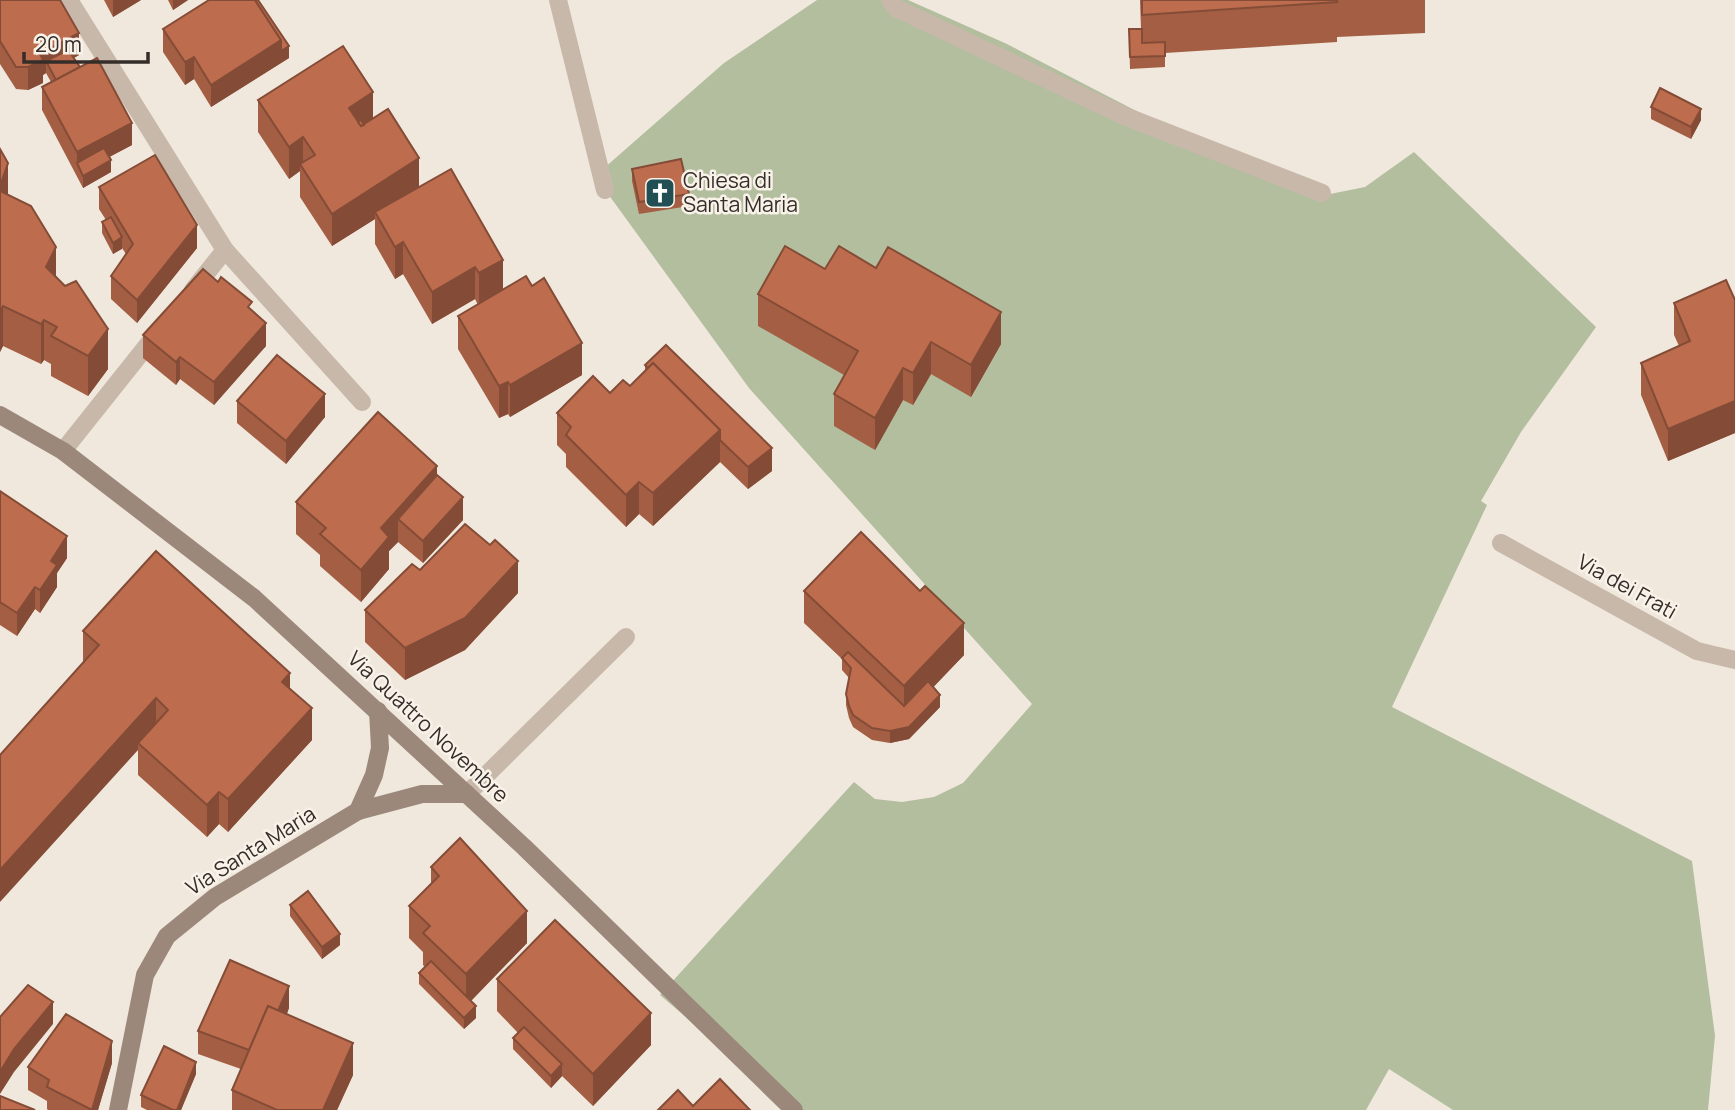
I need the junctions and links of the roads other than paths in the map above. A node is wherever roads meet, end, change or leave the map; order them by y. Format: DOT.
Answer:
graph roads {
  1 [pos="69,0"];
  2 [pos="558,0"];
  3 [pos="890,0"];
  4 [pos="605,190"];
  5 [pos="1322,193"];
  6 [pos="225,250"];
  7 [pos="182,303"];
  8 [pos="165,324"];
  9 [pos="362,402"];
  10 [pos="0,415"];
  11 [pos="63,451"];
  12 [pos="1502,543"];
  13 [pos="626,637"];
  14 [pos="1735,660"];
  15 [pos="379,712"];
  16 [pos="467,794"];
  17 [pos="358,811"];
  18 [pos="118,1110"];
  19 [pos="794,1110"];
  1 -- 6 [label="street"];
  2 -- 4 [label="street"];
  3 -- 5 [label="street"];
  6 -- 7 [label="street"];
  6 -- 9 [label="street"];
  8 -- 11 [label="street"];
  10 -- 11 [label="street, Via Quattro Novembre"];
  11 -- 15 [label="street, Via Quattro Novembre"];
  12 -- 14 [label="street, Via dei Frati"];
  13 -- 16 [label="street"];
  15 -- 16 [label="street, Via Quattro Novembre"];
  15 -- 17 [label="street"];
  16 -- 17 [label="street, Via Santa Maria"];
  16 -- 19 [label="street, Via Quattro Novembre"];
  17 -- 18 [label="street, Via Santa Maria"];
}
